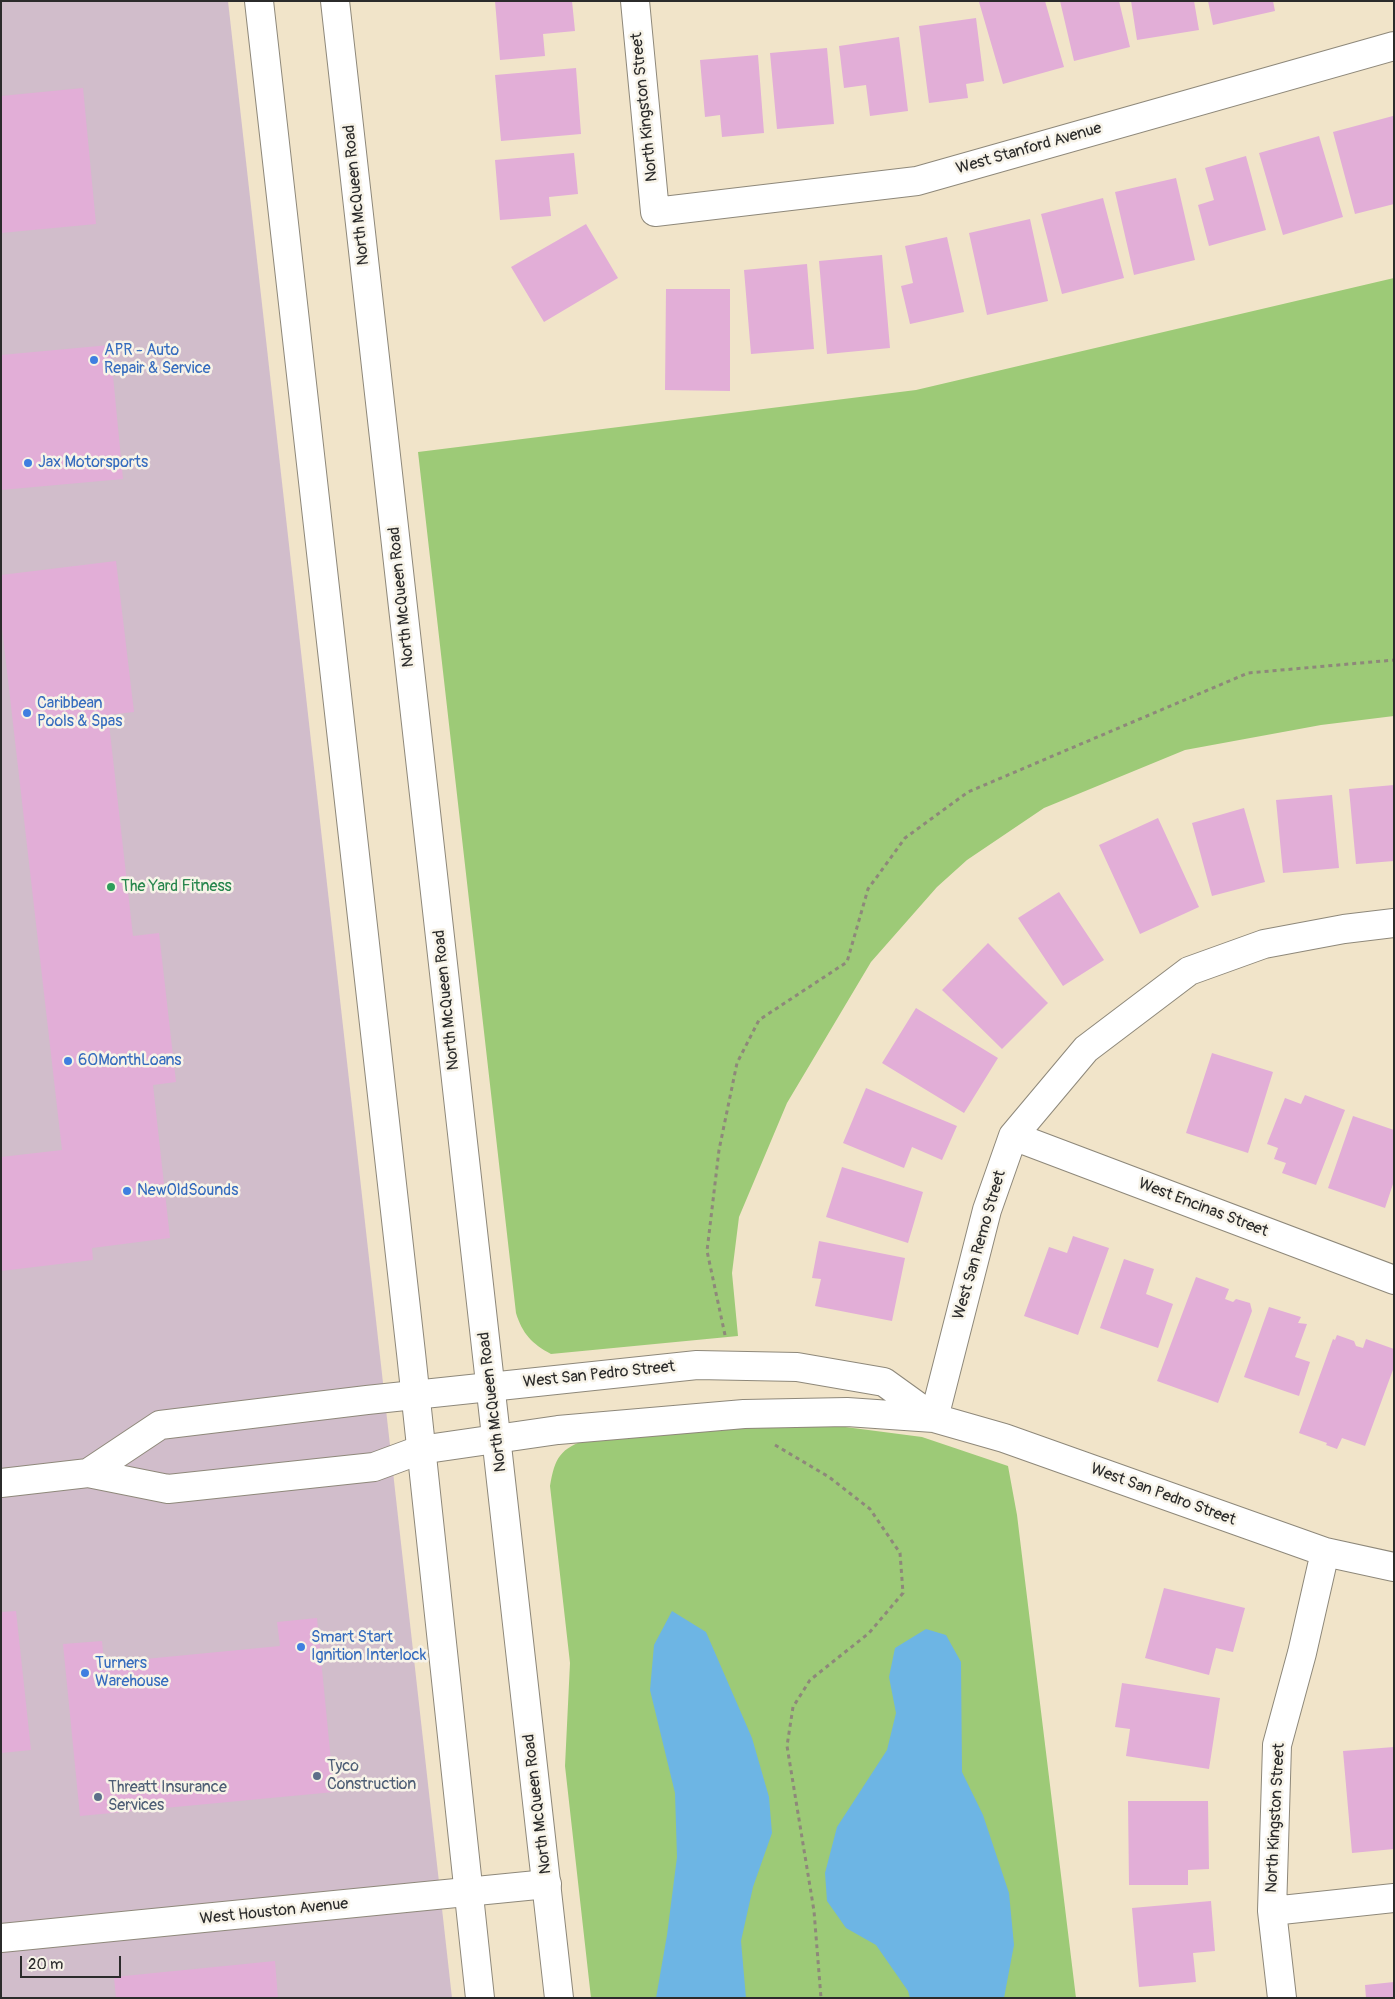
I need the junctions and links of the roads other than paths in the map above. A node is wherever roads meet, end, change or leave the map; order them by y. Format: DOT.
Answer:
graph roads {
  1 [pos="259,1"];
  2 [pos="335,1"];
  3 [pos="635,1"];
  4 [pos="1394,46"];
  5 [pos="655,212"];
  6 [pos="1394,923"];
  7 [pos="1013,1136"];
  8 [pos="1394,1280"];
  9 [pos="490,1387"];
  10 [pos="414,1394"];
  11 [pos="934,1418"];
  12 [pos="496,1439"];
  13 [pos="420,1450"];
  14 [pos="88,1473"];
  15 [pos="1,1483"];
  16 [pos="1324,1552"];
  17 [pos="1394,1567"];
  18 [pos="547,1884"];
  19 [pos="468,1892"];
  20 [pos="1394,1898"];
  21 [pos="1272,1911"];
  22 [pos="1,1938"];
  23 [pos="480,1998"];
  24 [pos="560,1998"];
  25 [pos="1282,1998"];
  1 -- 10 [label="street"];
  2 -- 9 [label="street, North McQueen Road"];
  3 -- 5 [label="street, North Kingston Street"];
  4 -- 5 [label="street, West Stanford Avenue"];
  6 -- 7 [label="street, West San Remo Street"];
  7 -- 8 [label="street, West Encinas Street"];
  7 -- 11 [label="street, West San Remo Street"];
  9 -- 10 [label="street, West San Pedro Street"];
  9 -- 11 [label="street, West San Pedro Street"];
  9 -- 12 [label="street, North McQueen Road"];
  10 -- 13 [label="street"];
  10 -- 14 [label="street, West San Pedro Street"];
  11 -- 12 [label="street, West San Pedro Street"];
  11 -- 16 [label="street, West San Pedro Street"];
  12 -- 13 [label="street, West San Pedro Street"];
  12 -- 18 [label="street, North McQueen Road"];
  13 -- 14 [label="street, West San Pedro Street"];
  13 -- 19 [label="street"];
  14 -- 15 [label="street, West San Pedro Street"];
  16 -- 17 [label="street, West San Pedro Street"];
  16 -- 21 [label="street, North Kingston Street"];
  18 -- 19 [label="street, West Houston Avenue"];
  18 -- 24 [label="street, North McQueen Road"];
  19 -- 22 [label="street, West Houston Avenue"];
  19 -- 23 [label="street"];
  20 -- 21 [label="street"];
  21 -- 25 [label="street, North Kingston Street"];
}
